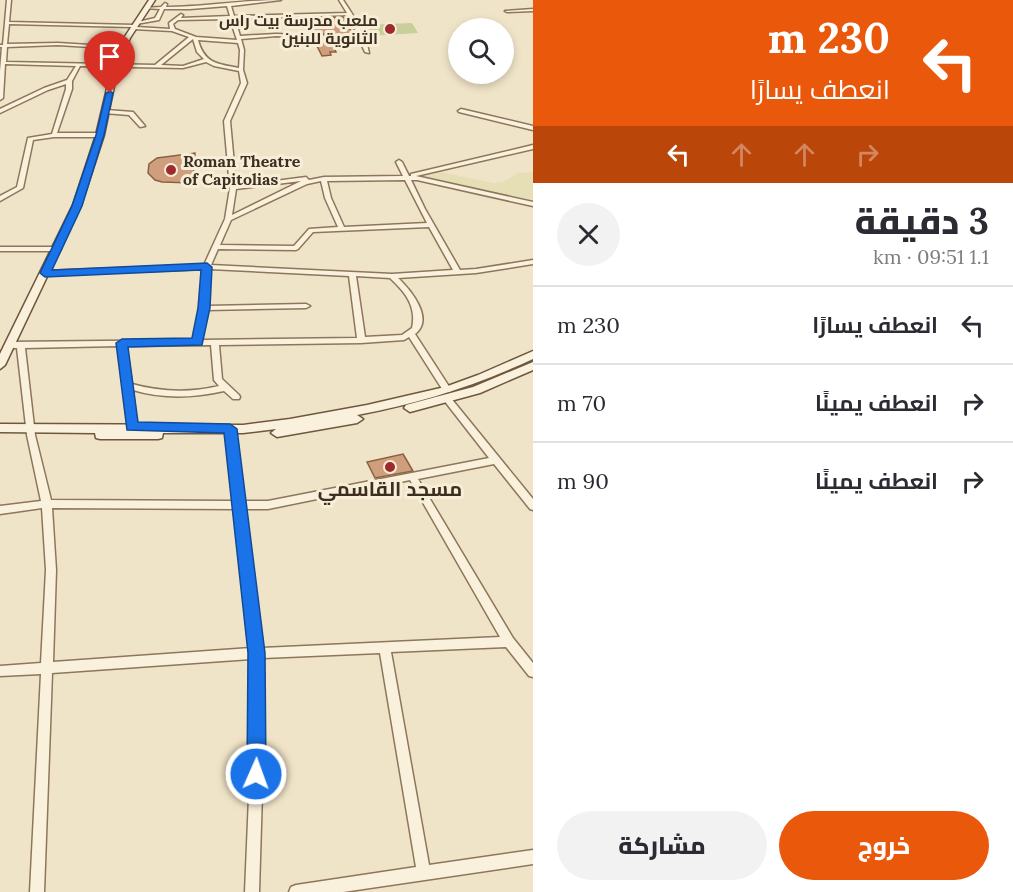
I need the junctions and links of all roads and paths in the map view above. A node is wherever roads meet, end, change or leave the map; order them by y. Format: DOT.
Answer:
graph roads {
  1 [pos="279,0"];
  2 [pos="341,0"];
  3 [pos="169,1"];
  4 [pos="231,2"];
  5 [pos="9,3"];
  6 [pos="149,3"];
  7 [pos="0,7"];
  8 [pos="163,8"];
  9 [pos="185,8"];
  10 [pos="533,10"];
  11 [pos="507,11"];
  12 [pos="350,14"];
  13 [pos="234,18"];
  14 [pos="178,19"];
  15 [pos="6,23"];
  16 [pos="134,26"];
  17 [pos="173,30"];
  18 [pos="193,38"];
  19 [pos="362,38"];
  20 [pos="239,40"];
  21 [pos="2,45"];
  22 [pos="122,48"];
  23 [pos="367,52"];
  24 [pos="207,60"];
  25 [pos="3,62"];
  26 [pos="78,66"];
  27 [pos="157,66"];
  28 [pos="115,67"];
  29 [pos="241,70"];
  30 [pos="69,81"];
  31 [pos="0,98"];
  32 [pos="0,111"];
  33 [pos="461,111"];
  34 [pos="106,112"];
  35 [pos="142,126"];
  36 [pos="533,128"];
  37 [pos="54,135"];
  38 [pos="100,135"];
  39 [pos="533,147"];
  40 [pos="399,162"];
  41 [pos="404,177"];
  42 [pos="321,179"];
  43 [pos="233,188"];
  44 [pos="0,199"];
  45 [pos="533,204"];
  46 [pos="228,219"];
  47 [pos="431,225"];
  48 [pos="342,229"];
  49 [pos="215,247"];
  50 [pos="0,249"];
  51 [pos="58,249"];
  52 [pos="533,262"];
  53 [pos="207,267"];
  54 [pos="458,272"];
  55 [pos="45,273"];
  56 [pos="352,274"];
  57 [pos="392,276"];
  58 [pos="306,306"];
  59 [pos="204,308"];
  60 [pos="411,334"];
  61 [pos="361,340"];
  62 [pos="198,342"];
  63 [pos="215,342"];
  64 [pos="122,343"];
  65 [pos="15,345"];
  66 [pos="533,355"];
  67 [pos="1,362"];
  68 [pos="533,366"];
  69 [pos="129,386"];
  70 [pos="224,388"];
  71 [pos="447,395"];
  72 [pos="236,397"];
  73 [pos="132,427"];
  74 [pos="0,428"];
  75 [pos="31,431"];
  76 [pos="230,432"];
  77 [pos="0,435"];
  78 [pos="495,460"];
  79 [pos="412,476"];
  80 [pos="47,504"];
  81 [pos="240,506"];
  82 [pos="533,506"];
  83 [pos="0,510"];
  84 [pos="509,642"];
  85 [pos="385,648"];
  86 [pos="257,653"];
  87 [pos="45,667"];
  88 [pos="0,671"];
  89 [pos="533,672"];
  90 [pos="533,857"];
  91 [pos="424,873"];
  92 [pos="37,892"];
  93 [pos="252,892"];
  94 [pos="296,892"];
  1 -- 4 [label="street"];
  2 -- 12 [label="street"];
  3 -- 6 [label="street"];
  3 -- 8 [label="street"];
  4 -- 9 [label="street"];
  4 -- 13 [label="street"];
  5 -- 7 [label="street"];
  5 -- 15 [label="street"];
  6 -- 8 [label="street"];
  6 -- 16 [label="street"];
  8 -- 9 [label="street"];
  8 -- 16 [label="street"];
  9 -- 14 [label="street"];
  10 -- 11 [label="street"];
  12 -- 13 [label="street"];
  12 -- 19 [label="street"];
  13 -- 14 [label="street"];
  13 -- 20 [label="street"];
  14 -- 17 [label="street"];
  15 -- 16 [label="street"];
  15 -- 21 [label="street"];
  16 -- 17 [label="street"];
  16 -- 22 [label="street"];
  17 -- 18 [label="street"];
  18 -- 20 [label="street"];
  18 -- 24 [label="street"];
  18 -- 27 [label="street"];
  19 -- 20 [label="street"];
  19 -- 23 [label="street"];
  20 -- 29 [label="street"];
  21 -- 22 [label="street"];
  21 -- 25 [label="street"];
  22 -- 28 [label="street"];
  24 -- 27 [label="street"];
  24 -- 29 [label="street"];
  25 -- 26 [label="street"];
  25 -- 31 [label="street"];
  26 -- 28 [label="street"];
  26 -- 30 [label="street"];
  27 -- 28 [label="street"];
  28 -- 34 [label="street"];
  29 -- 43 [label="street"];
  30 -- 32 [label="street"];
  30 -- 37 [label="street"];
  33 -- 36 [label="street"];
  34 -- 35 [label="street"];
  34 -- 38 [label="street"];
  37 -- 38 [label="street"];
  37 -- 44 [label="street"];
  38 -- 51 [label="street"];
  39 -- 41 [label="street"];
  40 -- 41 [label="street"];
  41 -- 42 [label="street"];
  41 -- 45 [label="street"];
  41 -- 47 [label="street"];
  42 -- 43 [label="street"];
  42 -- 46 [label="street"];
  42 -- 48 [label="street"];
  43 -- 46 [label="street"];
  46 -- 49 [label="street"];
  47 -- 48 [label="street"];
  47 -- 54 [label="street"];
  48 -- 49 [label="street"];
  49 -- 53 [label="street"];
  50 -- 51 [label="street"];
  51 -- 55 [label="street"];
  52 -- 54 [label="street"];
  53 -- 55 [label="street"];
  53 -- 56 [label="street"];
  53 -- 59 [label="street"];
  54 -- 57 [label="street"];
  55 -- 65 [label="street"];
  56 -- 57 [label="street"];
  56 -- 61 [label="street"];
  57 -- 60 [label="street"];
  58 -- 59 [label="street"];
  59 -- 62 [label="street"];
  60 -- 61 [label="street"];
  60 -- 71 [label="street"];
  61 -- 63 [label="street"];
  62 -- 63 [label="street"];
  62 -- 64 [label="street"];
  63 -- 70 [label="street"];
  64 -- 65 [label="street"];
  64 -- 69 [label="street"];
  65 -- 67 [label="street"];
  65 -- 75 [label="street"];
  66 -- 71 [label="street"];
  68 -- 71 [label="street"];
  69 -- 70 [label="street"];
  69 -- 73 [label="street"];
  70 -- 72 [label="street"];
  71 -- 76 [label="street"];
  71 -- 78 [label="street"];
  73 -- 75 [label="street"];
  73 -- 76 [label="street"];
  74 -- 75 [label="street"];
  75 -- 76 [label="street"];
  75 -- 77 [label="street"];
  75 -- 80 [label="street"];
  76 -- 81 [label="street"];
  78 -- 79 [label="street"];
  78 -- 82 [label="street"];
  79 -- 81 [label="street"];
  79 -- 84 [label="street"];
  80 -- 81 [label="street"];
  80 -- 83 [label="street"];
  80 -- 87 [label="street"];
  81 -- 86 [label="street"];
  84 -- 85 [label="street"];
  84 -- 89 [label="street"];
  85 -- 86 [label="street"];
  85 -- 91 [label="street"];
  86 -- 87 [label="street"];
  86 -- 93 [label="street"];
  87 -- 88 [label="street"];
  87 -- 92 [label="street"];
  90 -- 91 [label="street"];
  91 -- 94 [label="street"];
}
